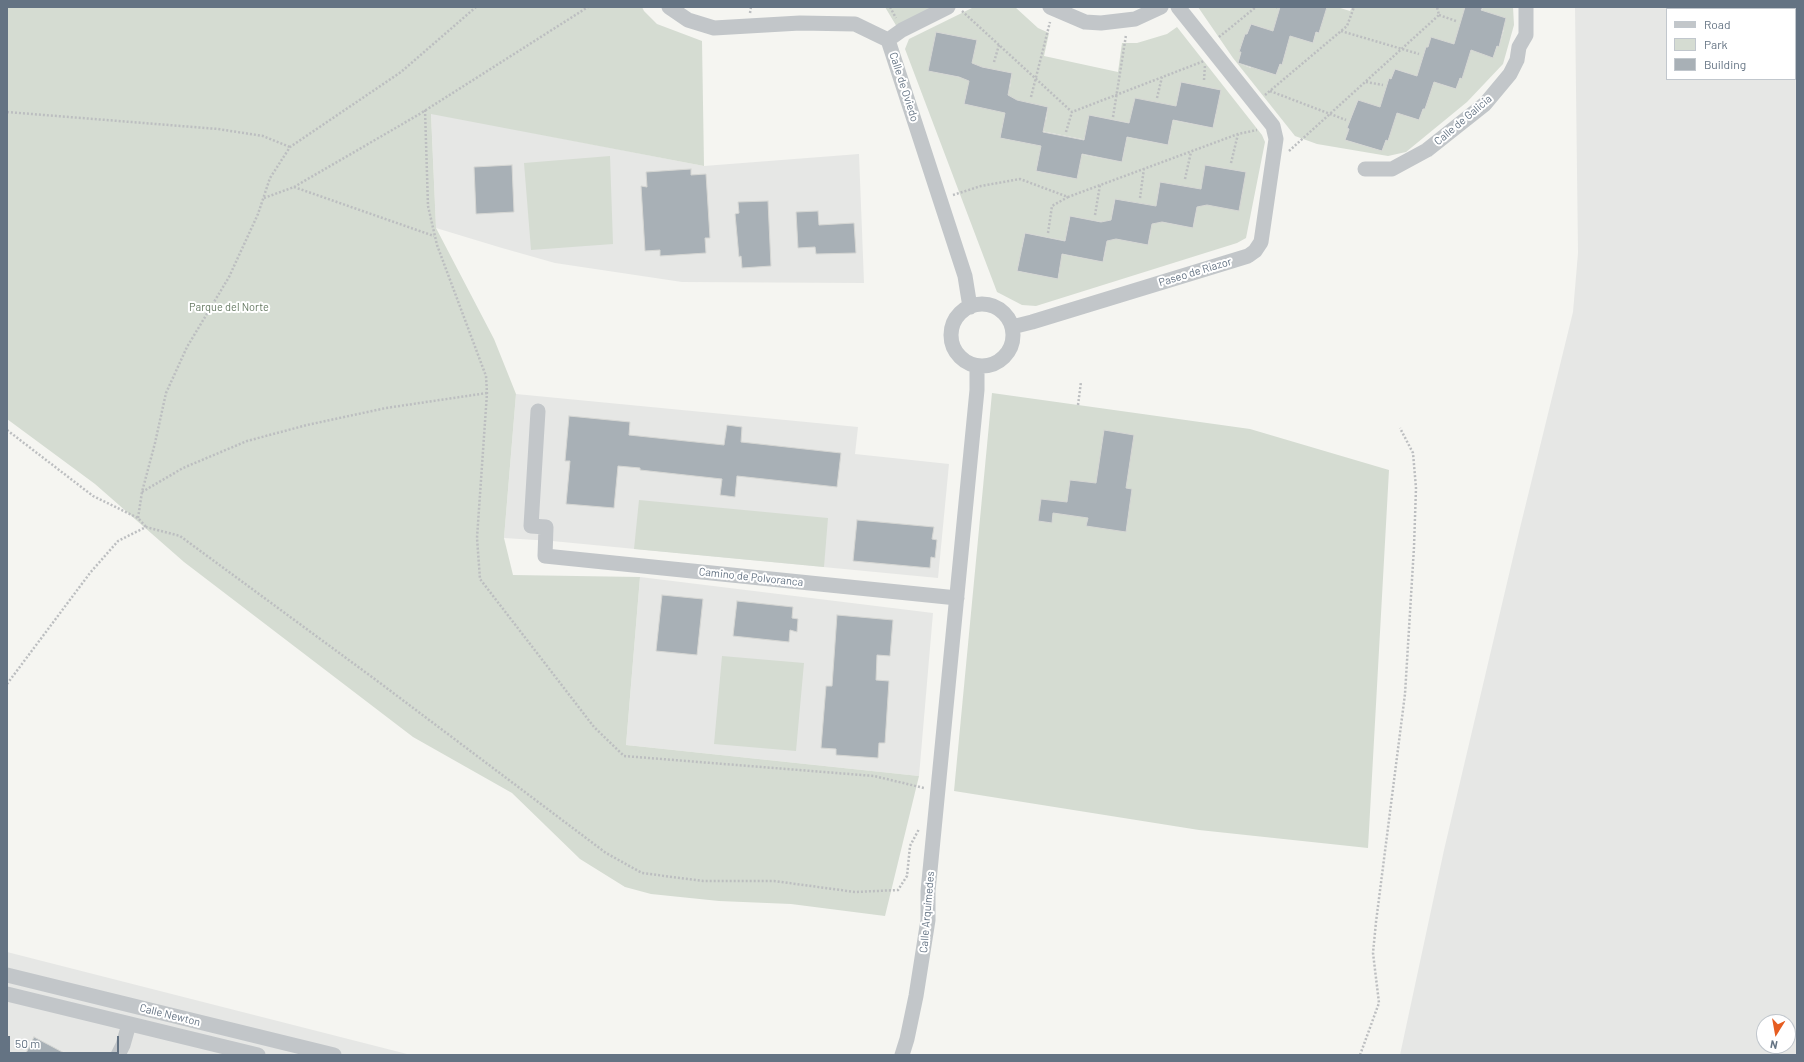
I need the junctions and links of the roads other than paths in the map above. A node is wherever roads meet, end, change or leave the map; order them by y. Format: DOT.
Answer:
graph roads {
  1 [pos="669,7"];
  2 [pos="948,7"];
  3 [pos="1161,7"];
  4 [pos="1178,7"];
  5 [pos="1526,7"];
  6 [pos="1052,8"];
  7 [pos="888,40"];
  8 [pos="1365,169"];
  9 [pos="970,307"];
  10 [pos="1012,327"];
  11 [pos="977,366"];
  12 [pos="538,412"];
  13 [pos="957,598"];
  14 [pos="7,975"];
  15 [pos="7,994"];
  16 [pos="129,1024"];
  17 [pos="118,1055"];
  18 [pos="258,1055"];
  19 [pos="334,1055"];
  20 [pos="902,1055"];
  1 -- 7 [label="street, Calle de Oviedo"];
  2 -- 7 [label="street"];
  3 -- 6 [label="street"];
  4 -- 10 [label="street, Paseo de Riazor"];
  5 -- 8 [label="street, Calle de Galicia"];
  7 -- 9 [label="street, Calle de Oviedo"];
  9 -- 10 [label="street"];
  9 -- 11 [label="street"];
  10 -- 11 [label="street"];
  11 -- 13 [label="street"];
  12 -- 13 [label="street, Camino de Polvoranca"];
  13 -- 20 [label="street, Calle Arquímedes"];
  14 -- 19 [label="street, Calle Newton"];
  15 -- 16 [label="street, Calle Newton"];
  16 -- 17 [label="street"];
  16 -- 18 [label="street, Calle Newton"];
}
